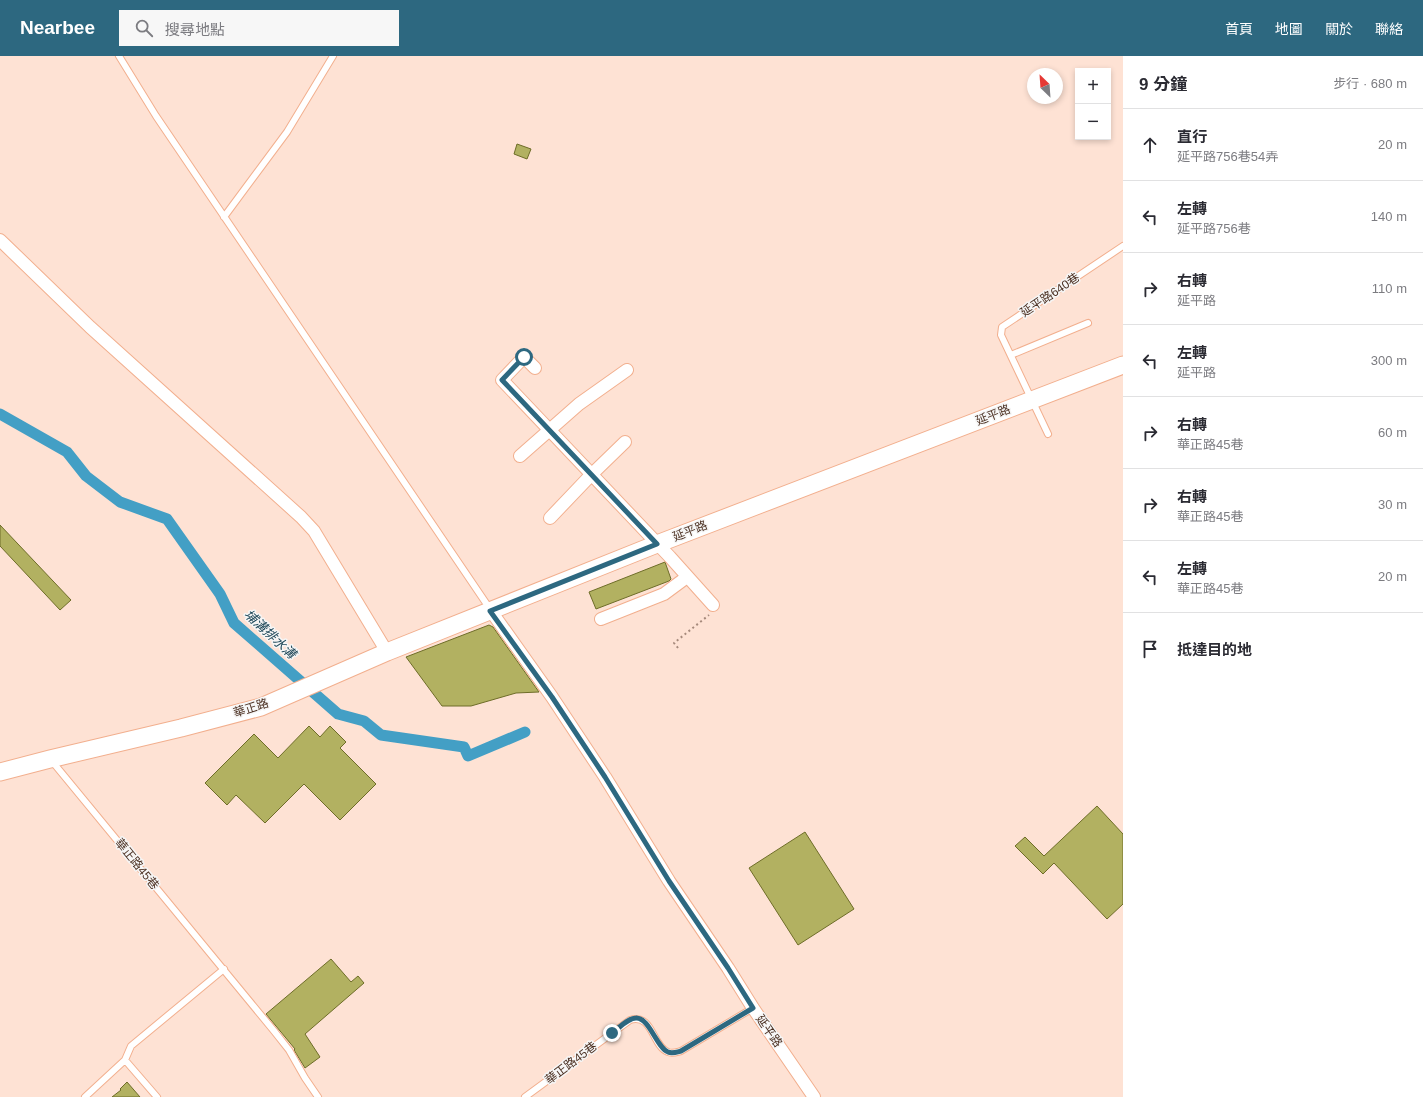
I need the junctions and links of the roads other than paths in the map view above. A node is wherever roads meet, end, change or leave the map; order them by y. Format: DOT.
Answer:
graph roads {
  1 [pos="119,56"];
  2 [pos="333,56"];
  3 [pos="224,217"];
  4 [pos="0,240"];
  5 [pos="1123,246"];
  6 [pos="1088,323"];
  7 [pos="1011,354"];
  8 [pos="1123,365"];
  9 [pos="535,368"];
  10 [pos="627,370"];
  11 [pos="1033,399"];
  12 [pos="549,430"];
  13 [pos="1048,434"];
  14 [pos="625,442"];
  15 [pos="520,456"];
  16 [pos="591,475"];
  17 [pos="550,518"];
  18 [pos="657,544"];
  19 [pos="687,577"];
  20 [pos="712,610"];
  21 [pos="490,611"];
  22 [pos="601,619"];
  23 [pos="387,652"];
  24 [pos="50,759"];
  25 [pos="0,772"];
  26 [pos="224,969"];
  27 [pos="753,1008"];
  28 [pos="125,1060"];
  29 [pos="85,1097"];
  30 [pos="157,1097"];
  31 [pos="318,1097"];
  32 [pos="526,1097"];
  33 [pos="814,1097"];
  1 -- 3 [label="lane"];
  2 -- 3 [label="lane"];
  3 -- 21 [label="lane"];
  4 -- 23 [label="street"];
  5 -- 7 [label="lane, 延平路640巷"];
  6 -- 7 [label="lane"];
  7 -- 11 [label="lane, 延平路640巷"];
  8 -- 11 [label="street, 延平路"];
  9 -- 12 [label="street"];
  10 -- 12 [label="street"];
  11 -- 13 [label="lane, 延平路640巷"];
  11 -- 18 [label="street, 延平路"];
  12 -- 15 [label="street"];
  12 -- 16 [label="street"];
  14 -- 16 [label="street"];
  16 -- 17 [label="street"];
  16 -- 18 [label="street"];
  18 -- 19 [label="street"];
  18 -- 21 [label="street, 延平路"];
  19 -- 20 [label="street"];
  19 -- 22 [label="street"];
  21 -- 23 [label="street, 華正路"];
  21 -- 27 [label="street, 延平路"];
  23 -- 24 [label="street, 華正路"];
  24 -- 25 [label="street, 華正路"];
  24 -- 26 [label="lane, 華正路45巷"];
  26 -- 28 [label="lane"];
  26 -- 31 [label="lane, 華正路45巷"];
  27 -- 32 [label="lane, 華正路45巷"];
  27 -- 33 [label="street, 延平路"];
  28 -- 29 [label="lane"];
  28 -- 30 [label="lane"];
}
